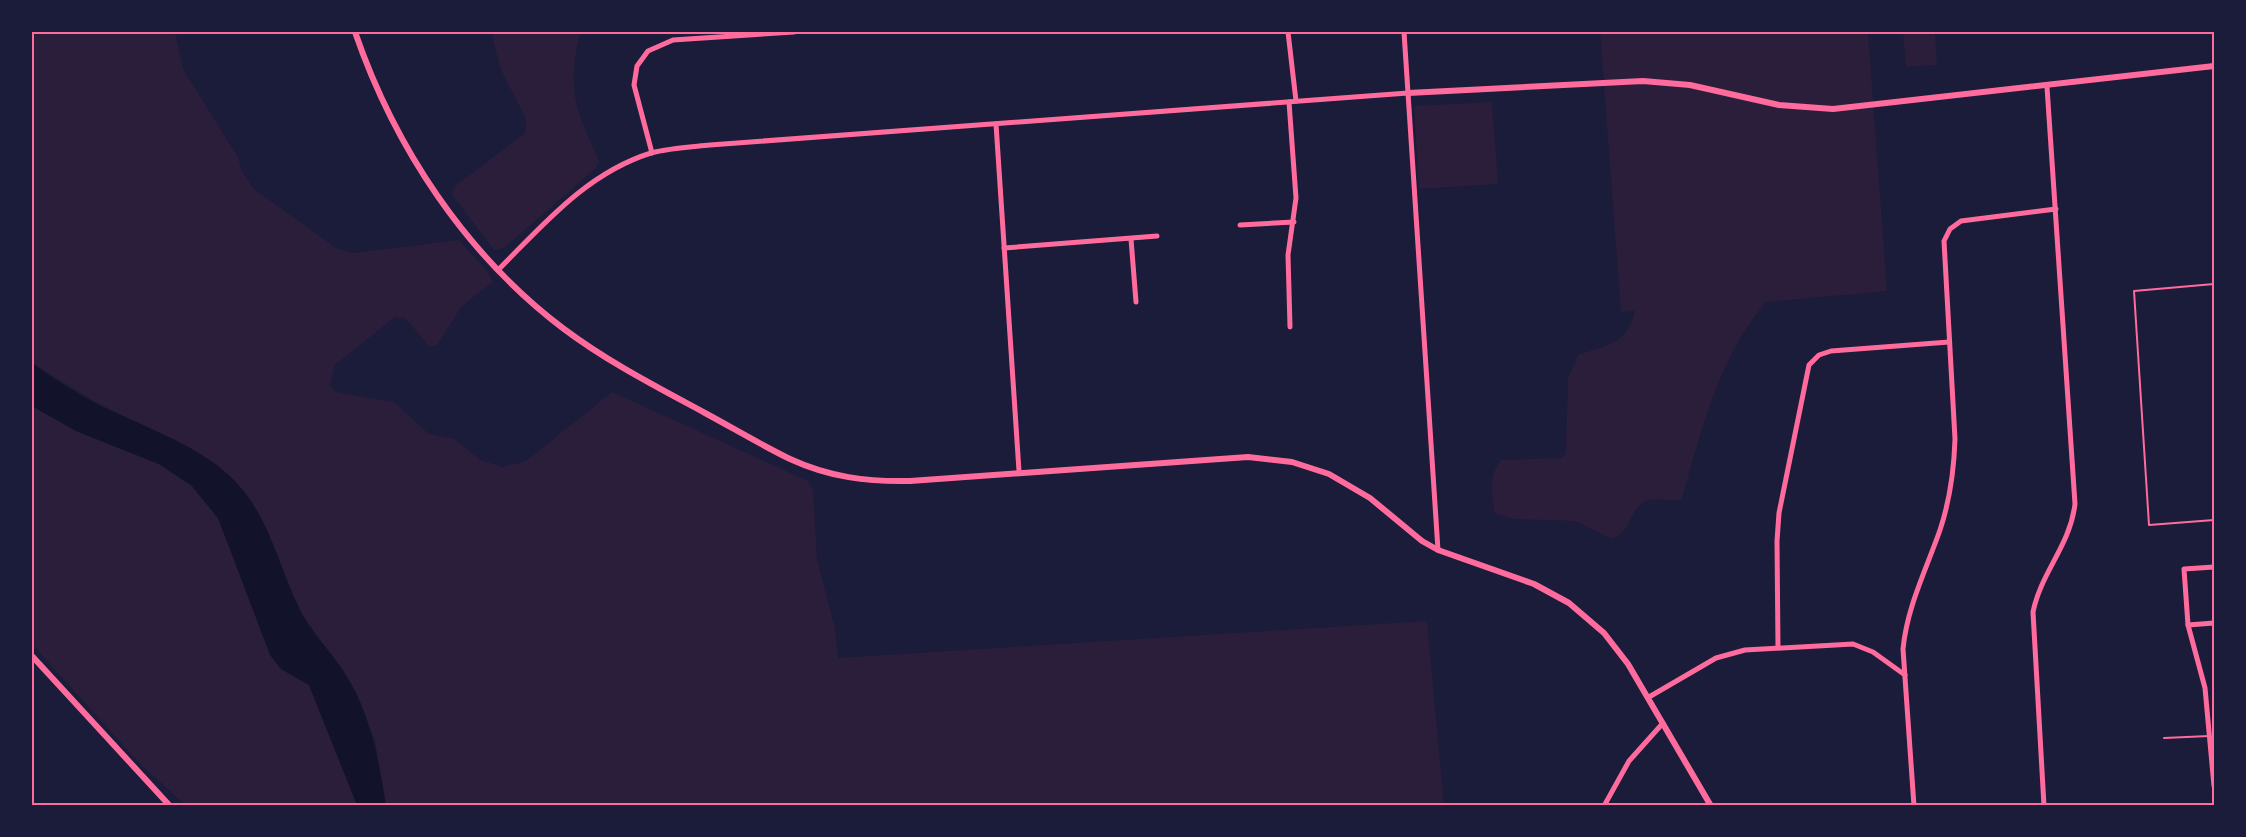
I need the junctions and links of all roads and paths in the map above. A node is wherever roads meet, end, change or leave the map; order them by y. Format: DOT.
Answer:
graph roads {
  1 [pos="355,32"];
  2 [pos="794,32"];
  3 [pos="1288,32"];
  4 [pos="1404,32"];
  5 [pos="2214,66"];
  6 [pos="2047,87"];
  7 [pos="1408,93"];
  8 [pos="1293,101"];
  9 [pos="996,124"];
  10 [pos="652,153"];
  11 [pos="2056,209"];
  12 [pos="1294,222"];
  13 [pos="1240,225"];
  14 [pos="1157,236"];
  15 [pos="1131,239"];
  16 [pos="1004,248"];
  17 [pos="499,269"];
  18 [pos="2214,284"];
  19 [pos="1136,302"];
  20 [pos="1290,327"];
  21 [pos="1949,342"];
  22 [pos="1019,471"];
  23 [pos="2214,520"];
  24 [pos="1438,550"];
  25 [pos="2214,567"];
  26 [pos="2214,623"];
  27 [pos="2188,625"];
  28 [pos="1778,648"];
  29 [pos="32,656"];
  30 [pos="1905,675"];
  31 [pos="1649,697"];
  32 [pos="1663,723"];
  33 [pos="2209,736"];
  34 [pos="2164,738"];
  35 [pos="2214,759"];
  36 [pos="2214,786"];
  37 [pos="170,806"];
  38 [pos="1604,806"];
  39 [pos="1711,806"];
  40 [pos="1914,806"];
  41 [pos="2044,806"];
  1 -- 17 [label="street"];
  2 -- 10 [label="street"];
  3 -- 8 [label="street"];
  4 -- 7 [label="street"];
  5 -- 6 [label="street"];
  6 -- 7 [label="street"];
  6 -- 11 [label="street"];
  7 -- 8 [label="street"];
  7 -- 24 [label="street"];
  8 -- 9 [label="street"];
  8 -- 12 [label="street"];
  9 -- 10 [label="street"];
  9 -- 16 [label="street"];
  10 -- 17 [label="street"];
  11 -- 21 [label="street"];
  11 -- 41 [label="street"];
  12 -- 13 [label="street"];
  12 -- 20 [label="street"];
  14 -- 15 [label="street"];
  15 -- 16 [label="street"];
  15 -- 19 [label="street"];
  16 -- 22 [label="street"];
  17 -- 22 [label="street"];
  18 -- 23 [label="lane"];
  21 -- 28 [label="street"];
  21 -- 30 [label="street"];
  22 -- 24 [label="street"];
  24 -- 31 [label="street"];
  25 -- 27 [label="street"];
  26 -- 27 [label="street"];
  27 -- 33 [label="street"];
  28 -- 30 [label="street"];
  28 -- 31 [label="street"];
  29 -- 37 [label="street"];
  30 -- 40 [label="street"];
  31 -- 32 [label="street"];
  32 -- 38 [label="street"];
  32 -- 39 [label="street"];
  33 -- 34 [label="lane"];
  33 -- 35 [label="street"];
  35 -- 36 [label="street"];
}
